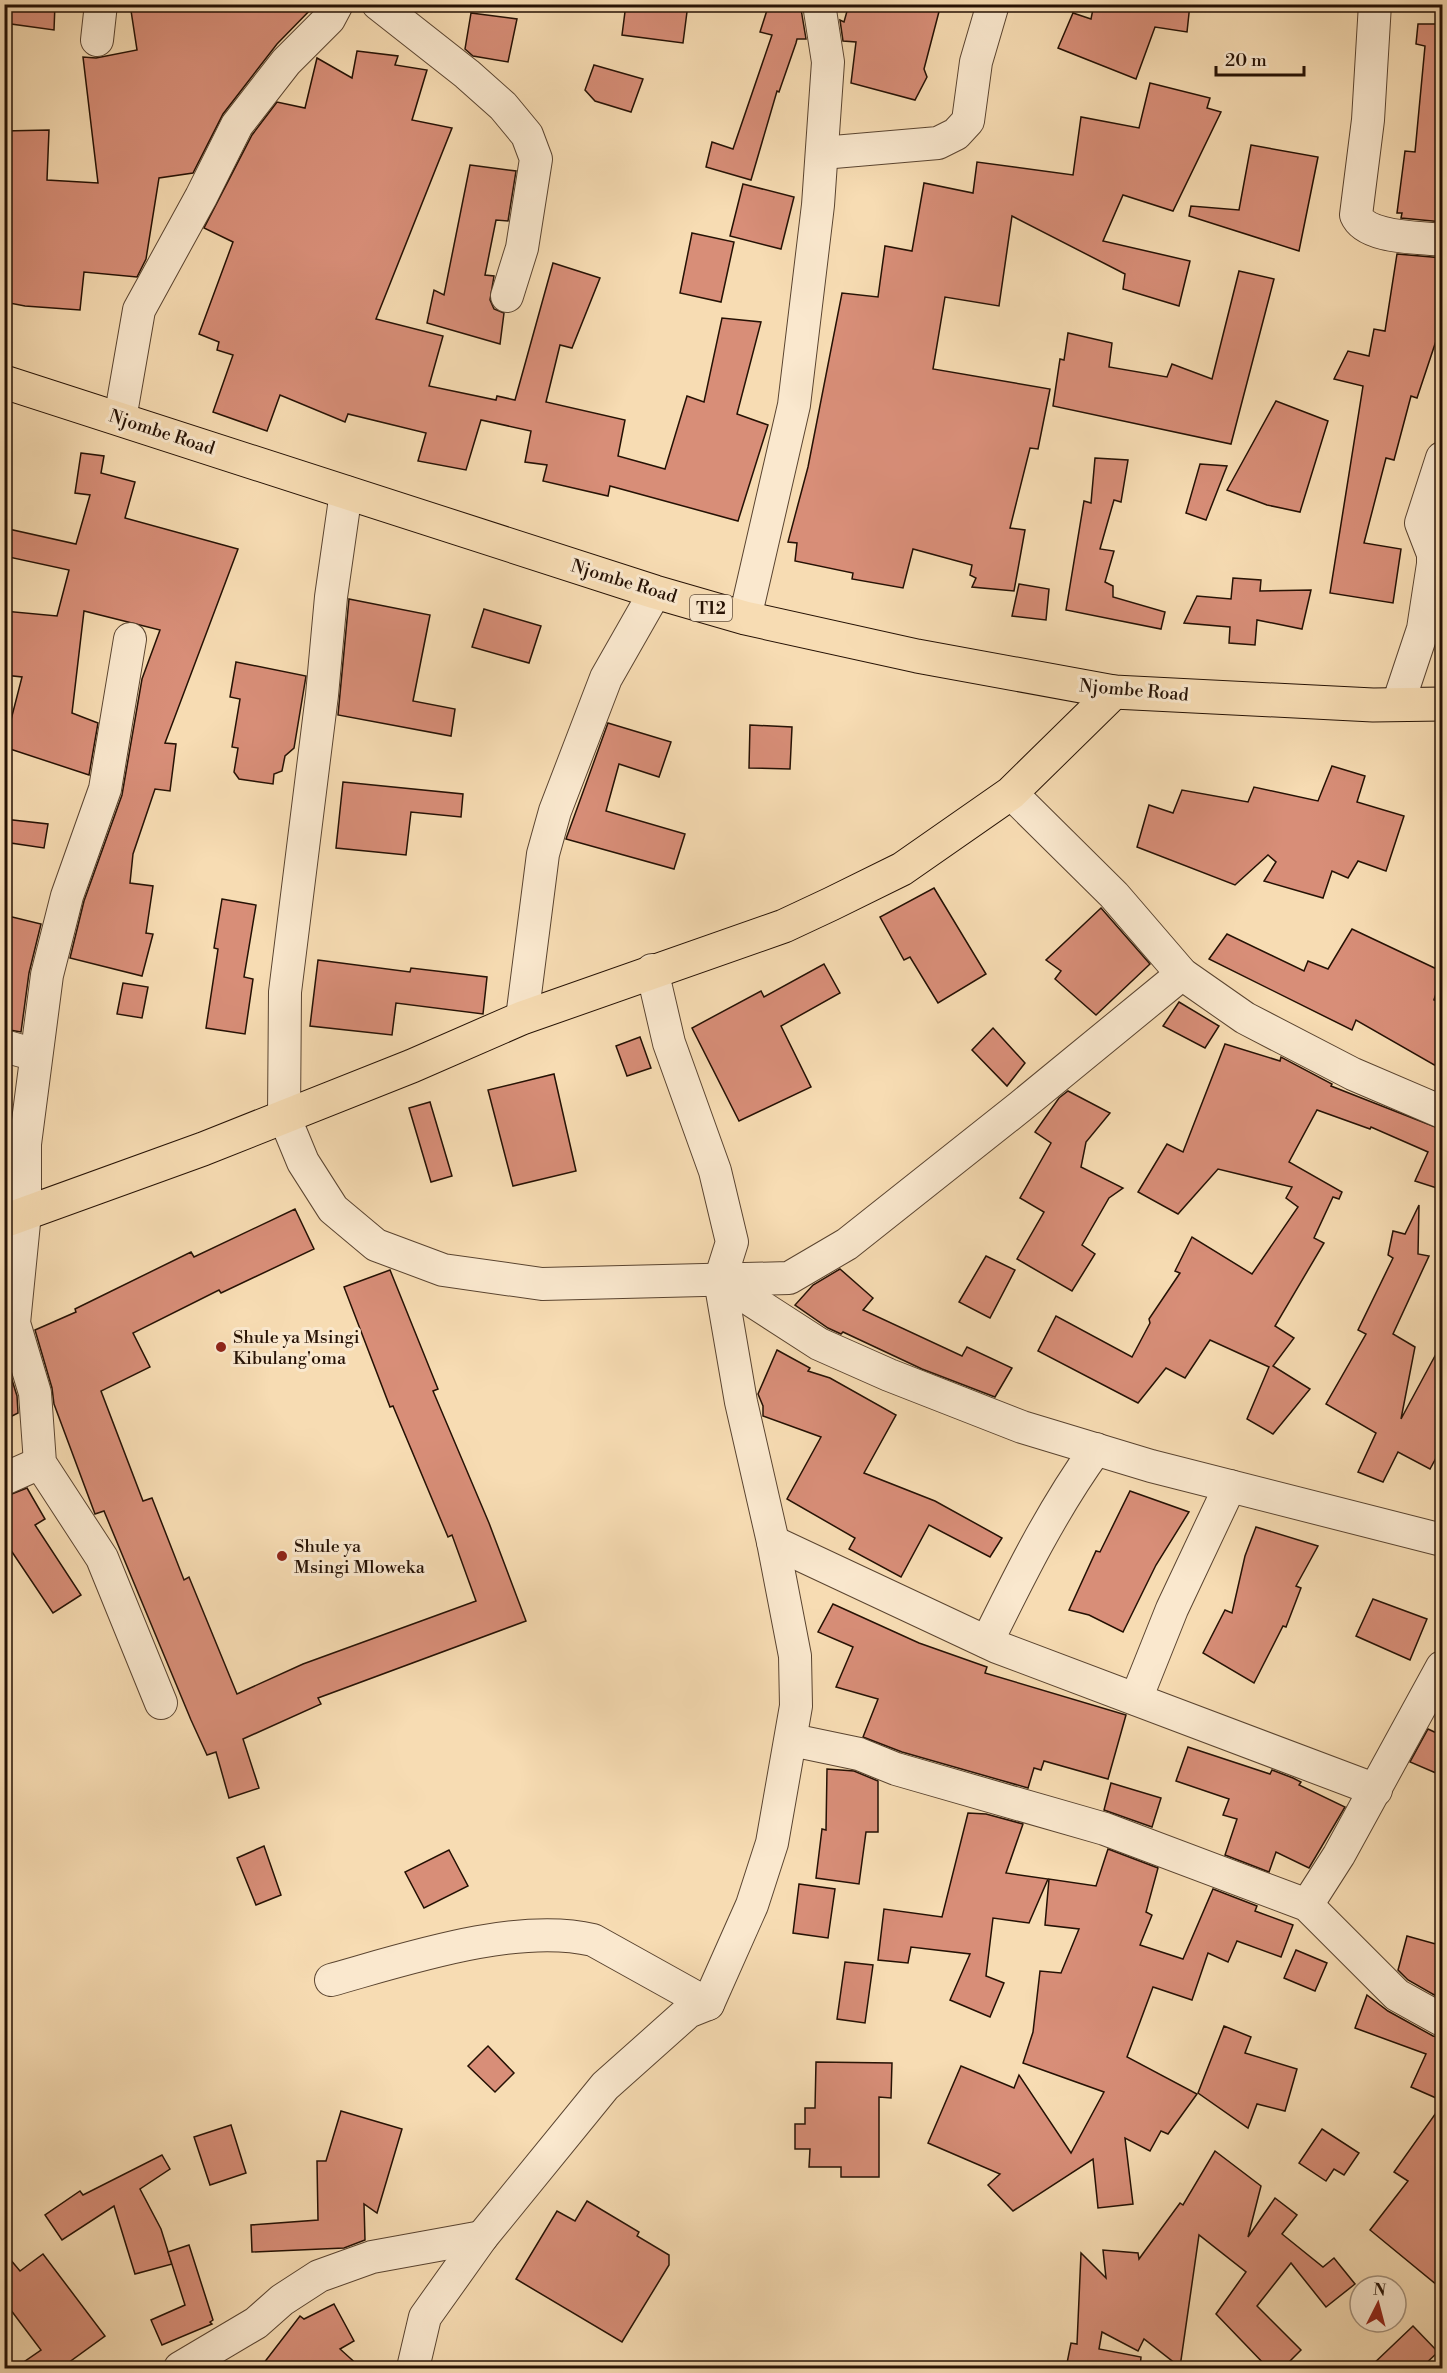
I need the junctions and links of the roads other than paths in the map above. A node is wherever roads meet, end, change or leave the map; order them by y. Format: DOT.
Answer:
graph roads {
  1 [pos="101,4"];
  2 [pos="337,4"];
  3 [pos="378,4"];
  4 [pos="819,4"];
  5 [pos="993,4"];
  6 [pos="1375,4"];
  7 [pos="98,40"];
  8 [pos="822,153"];
  9 [pos="1443,240"];
  10 [pos="507,296"];
  11 [pos="4,382"];
  12 [pos="120,419"];
  13 [pos="1443,458"];
  14 [pos="346,492"];
  15 [pos="655,592"];
  16 [pos="745,618"];
  17 [pos="130,639"];
  18 [pos="1114,692"];
  19 [pos="1398,704"];
  20 [pos="1443,704"];
  21 [pos="1011,794"];
  22 [pos="652,970"];
  23 [pos="1182,974"];
  24 [pos="522,1018"];
  25 [pos="4,1046"];
  26 [pos="36,1055"];
  27 [pos="1443,1112"];
  28 [pos="284,1116"];
  29 [pos="15,1217"];
  30 [pos="720,1280"];
  31 [pos="1096,1449"];
  32 [pos="40,1463"];
  33 [pos="4,1479"];
  34 [pos="1230,1486"];
  35 [pos="1443,1540"];
  36 [pos="773,1542"];
  37 [pos="987,1642"];
  38 [pos="1443,1667"];
  39 [pos="1136,1699"];
  40 [pos="161,1703"];
  41 [pos="792,1740"];
  42 [pos="1376,1790"];
  43 [pos="1307,1905"];
  44 [pos="331,1980"];
  45 [pos="708,2004"];
  46 [pos="1443,2020"];
  47 [pos="482,2237"];
  48 [pos="180,2368"];
  49 [pos="413,2368"];
  1 -- 7 [label="street"];
  2 -- 12 [label="street"];
  3 -- 10 [label="street"];
  4 -- 8 [label="street"];
  5 -- 8 [label="street"];
  6 -- 9 [label="street"];
  8 -- 16 [label="street"];
  11 -- 12 [label="main road, Njombe Road / T12"];
  12 -- 14 [label="main road, Njombe Road / T12"];
  13 -- 19 [label="street"];
  14 -- 15 [label="main road, Njombe Road / T12"];
  14 -- 28 [label="street"];
  15 -- 16 [label="main road, Njombe Road / T12"];
  15 -- 24 [label="street"];
  16 -- 18 [label="main road, Njombe Road / T12"];
  17 -- 26 [label="street"];
  18 -- 19 [label="main road, Njombe Road / T12"];
  18 -- 21 [label="main road"];
  19 -- 20 [label="main road, Njombe Road / T12"];
  21 -- 22 [label="main road"];
  21 -- 23 [label="street"];
  22 -- 24 [label="main road"];
  22 -- 30 [label="street"];
  23 -- 27 [label="street"];
  23 -- 30 [label="street"];
  24 -- 28 [label="main road"];
  25 -- 26 [label="street"];
  26 -- 29 [label="street"];
  28 -- 29 [label="main road"];
  28 -- 30 [label="street"];
  29 -- 32 [label="street"];
  30 -- 31 [label="street"];
  30 -- 36 [label="street"];
  31 -- 34 [label="street"];
  31 -- 37 [label="street"];
  32 -- 33 [label="street"];
  32 -- 40 [label="street"];
  34 -- 35 [label="street"];
  34 -- 39 [label="street"];
  36 -- 37 [label="street"];
  36 -- 41 [label="street"];
  37 -- 39 [label="street"];
  38 -- 42 [label="street"];
  39 -- 42 [label="street"];
  41 -- 43 [label="street"];
  41 -- 45 [label="street"];
  42 -- 43 [label="street"];
  43 -- 46 [label="street"];
  44 -- 45 [label="street"];
  45 -- 47 [label="street"];
  47 -- 48 [label="street"];
  47 -- 49 [label="street"];
}
